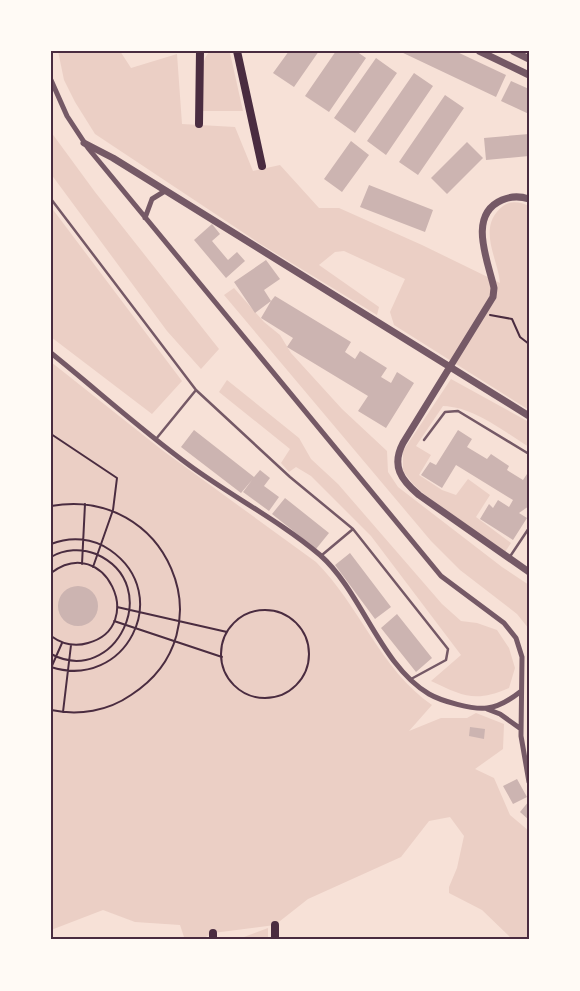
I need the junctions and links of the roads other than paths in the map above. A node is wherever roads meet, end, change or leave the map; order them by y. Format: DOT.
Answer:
graph roads {
  1 [pos="200,51"];
  2 [pos="237,51"];
  3 [pos="479,51"];
  4 [pos="513,51"];
  5 [pos="529,59"];
  6 [pos="529,75"];
  7 [pos="51,80"];
  8 [pos="199,124"];
  9 [pos="84,143"];
  10 [pos="262,166"];
  11 [pos="165,191"];
  12 [pos="51,199"];
  13 [pos="529,199"];
  14 [pos="145,218"];
  15 [pos="51,353"];
  16 [pos="450,367"];
  17 [pos="196,390"];
  18 [pos="529,416"];
  19 [pos="156,439"];
  20 [pos="424,440"];
  21 [pos="529,454"];
  22 [pos="529,528"];
  23 [pos="353,529"];
  24 [pos="321,556"];
  25 [pos="508,559"];
  26 [pos="529,572"];
  27 [pos="410,679"];
  28 [pos="520,692"];
  29 [pos="486,708"];
  30 [pos="521,729"];
  31 [pos="529,782"];
  32 [pos="276,925"];
  33 [pos="275,940"];
  1 -- 8 [label="main road"];
  2 -- 10 [label="main road"];
  3 -- 6 [label="street"];
  4 -- 5 [label="street"];
  7 -- 9 [label="street"];
  9 -- 11 [label="street"];
  9 -- 14 [label="street"];
  11 -- 14 [label="street"];
  11 -- 16 [label="street"];
  12 -- 17 [label="lane"];
  13 -- 16 [label="street"];
  14 -- 28 [label="street"];
  15 -- 19 [label="street"];
  16 -- 18 [label="street"];
  16 -- 25 [label="street"];
  17 -- 19 [label="lane"];
  17 -- 23 [label="lane"];
  19 -- 24 [label="street"];
  20 -- 21 [label="lane"];
  22 -- 25 [label="lane"];
  23 -- 24 [label="lane"];
  23 -- 27 [label="lane"];
  24 -- 27 [label="street"];
  25 -- 26 [label="street"];
  27 -- 29 [label="street"];
  28 -- 29 [label="street"];
  28 -- 30 [label="street"];
  29 -- 30 [label="street"];
  30 -- 31 [label="street"];
  32 -- 33 [label="main road"];
}
